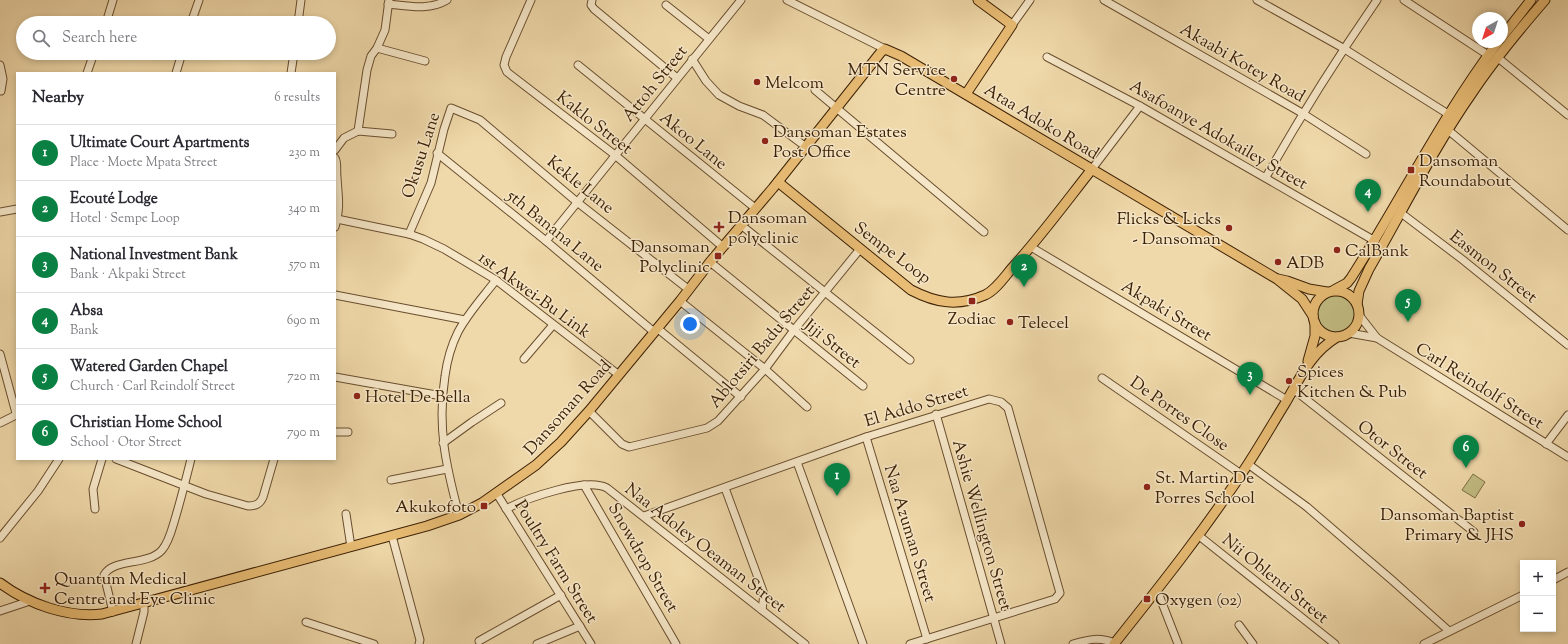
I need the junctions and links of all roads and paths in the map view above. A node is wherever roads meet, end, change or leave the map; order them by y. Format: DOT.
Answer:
graph roads {
  1 [pos="113,0"];
  2 [pos="199,0"];
  3 [pos="301,0"];
  4 [pos="447,0"];
  5 [pos="531,0"];
  6 [pos="592,0"];
  7 [pos="741,0"];
  8 [pos="787,0"];
  9 [pos="978,0"];
  10 [pos="1030,0"];
  11 [pos="1104,0"];
  12 [pos="1257,0"];
  13 [pos="1376,0"];
  14 [pos="1404,0"];
  15 [pos="1545,0"];
  16 [pos="1528,1"];
  17 [pos="389,2"];
  18 [pos="666,5"];
  19 [pos="108,16"];
  20 [pos="193,16"];
  21 [pos="299,16"];
  22 [pos="1012,25"];
  23 [pos="1508,29"];
  24 [pos="709,39"];
  25 [pos="377,48"];
  26 [pos="1343,48"];
  27 [pos="1496,48"];
  28 [pos="885,49"];
  29 [pos="1493,56"];
  30 [pos="1047,57"];
  31 [pos="692,59"];
  32 [pos="92,60"];
  33 [pos="180,60"];
  34 [pos="293,60"];
  35 [pos="425,60"];
  36 [pos="0,65"];
  37 [pos="578,65"];
  38 [pos="87,72"];
  39 [pos="176,72"];
  40 [pos="291,72"];
  41 [pos="677,78"];
  42 [pos="815,90"];
  43 [pos="1,91"];
  44 [pos="966,94"];
  45 [pos="1140,106"];
  46 [pos="451,108"];
  47 [pos="836,109"];
  48 [pos="1302,113"];
  49 [pos="1448,114"];
  50 [pos="1568,114"];
  51 [pos="644,119"];
  52 [pos="1448,130"];
  53 [pos="358,131"];
  54 [pos="392,134"];
  55 [pos="806,147"];
  56 [pos="336,149"];
  57 [pos="437,154"];
  58 [pos="1366,154"];
  59 [pos="615,155"];
  60 [pos="336,160"];
  61 [pos="1092,169"];
  62 [pos="1266,177"];
  63 [pos="778,182"];
  64 [pos="577,202"];
  65 [pos="754,208"];
  66 [pos="16,209"];
  67 [pos="0,212"];
  68 [pos="1401,213"];
  69 [pos="337,219"];
  70 [pos="336,223"];
  71 [pos="741,225"];
  72 [pos="1568,230"];
  73 [pos="984,232"];
  74 [pos="409,234"];
  75 [pos="546,241"];
  76 [pos="1375,241"];
  77 [pos="723,247"];
  78 [pos="1031,247"];
  79 [pos="860,249"];
  80 [pos="710,262"];
  81 [pos="1277,279"];
  82 [pos="496,280"];
  83 [pos="688,289"];
  84 [pos="1330,291"];
  85 [pos="825,293"];
  86 [pos="336,294"];
  87 [pos="680,301"];
  88 [pos="1357,304"];
  89 [pos="1359,315"];
  90 [pos="465,320"];
  91 [pos="1314,320"];
  92 [pos="553,325"];
  93 [pos="656,330"];
  94 [pos="794,330"];
  95 [pos="1349,333"];
  96 [pos="1337,337"];
  97 [pos="1377,338"];
  98 [pos="1568,345"];
  99 [pos="0,354"];
  100 [pos="524,359"];
  101 [pos="910,360"];
  102 [pos="1308,363"];
  103 [pos="765,369"];
  104 [pos="619,375"];
  105 [pos="336,377"];
  106 [pos="1102,378"];
  107 [pos="863,386"];
  108 [pos="1293,389"];
  109 [pos="442,396"];
  110 [pos="741,397"];
  111 [pos="1287,400"];
  112 [pos="501,403"];
  113 [pos="807,407"];
  114 [pos="589,410"];
  115 [pos="936,414"];
  116 [pos="1568,414"];
  117 [pos="0,423"];
  118 [pos="336,432"];
  119 [pos="348,432"];
  120 [pos="866,437"];
  121 [pos="443,443"];
  122 [pos="1546,444"];
  123 [pos="1568,457"];
  124 [pos="58,460"];
  125 [pos="102,460"];
  126 [pos="119,460"];
  127 [pos="191,460"];
  128 [pos="274,460"];
  129 [pos="796,462"];
  130 [pos="1248,464"];
  131 [pos="447,469"];
  132 [pos="1241,474"];
  133 [pos="391,480"];
  134 [pos="584,485"];
  135 [pos="185,486"];
  136 [pos="725,488"];
  137 [pos="497,494"];
  138 [pos="506,508"];
  139 [pos="95,509"];
  140 [pos="346,514"];
  141 [pos="459,515"];
  142 [pos="644,516"];
  143 [pos="14,521"];
  144 [pos="0,531"];
  145 [pos="1474,532"];
  146 [pos="1198,535"];
  147 [pos="392,536"];
  148 [pos="0,538"];
  149 [pos="351,547"];
  150 [pos="1568,572"];
  151 [pos="1556,578"];
  152 [pos="0,583"];
  153 [pos="0,588"];
  154 [pos="1157,590"];
  155 [pos="10,591"];
  156 [pos="561,595"];
  157 [pos="1521,596"];
  158 [pos="30,601"];
  159 [pos="144,602"];
  160 [pos="762,610"];
  161 [pos="0,611"];
  162 [pos="113,612"];
  163 [pos="993,618"];
  164 [pos="306,622"];
  165 [pos="1240,625"];
  166 [pos="580,626"];
  167 [pos="1449,631"];
  168 [pos="927,639"];
  169 [pos="479,641"];
  170 [pos="136,644"];
  171 [pos="374,644"];
  172 [pos="419,644"];
  173 [pos="538,644"];
  174 [pos="591,644"];
  175 [pos="676,644"];
  176 [pos="805,644"];
  177 [pos="863,644"];
  178 [pos="910,644"];
  179 [pos="1001,644"];
  180 [pos="1073,644"];
  181 [pos="1114,644"];
  182 [pos="1178,644"];
  183 [pos="1253,644"];
  184 [pos="1335,644"];
  185 [pos="1424,644"];
  1 -- 19 [label="street"];
  2 -- 20 [label="street"];
  3 -- 21 [label="street"];
  4 -- 17 [label="street"];
  5 -- 59 [label="street, Kaklo Street"];
  6 -- 41 [label="street"];
  7 -- 24 [label="street, Attoh Street"];
  8 -- 28 [label="street, Ataa Adoko Road"];
  9 -- 22 [label="main road"];
  10 -- 22 [label="street"];
  11 -- 48 [label="street, Akaabi Kotey Road"];
  12 -- 26 [label="street"];
  13 -- 26 [label="street"];
  14 -- 29 [label="street"];
  15 -- 29 [label="main road"];
  16 -- 23 [label="main road"];
  17 -- 25 [label="street"];
  18 -- 24 [label="street"];
  22 -- 44 [label="main road"];
  24 -- 31 [label="street, Attoh Street"];
  25 -- 35 [label="street"];
  25 -- 53 [label="street"];
  26 -- 48 [label="street"];
  26 -- 49 [label="street"];
  27 -- 29 [label="main road"];
  28 -- 44 [label="main road, Ataa Adoko Road"];
  28 -- 47 [label="main road, Dansoman Road"];
  29 -- 49 [label="main road"];
  29 -- 50 [label="street"];
  29 -- 52 [label="main road"];
  30 -- 45 [label="street, Asafoanye Adokailey Street"];
  31 -- 41 [label="street, Attoh Street"];
  31 -- 55 [label="street"];
  32 -- 38 [label="street"];
  33 -- 39 [label="street"];
  34 -- 40 [label="street"];
  36 -- 43 [label="street"];
  37 -- 51 [label="street, Akoo Lane"];
  41 -- 51 [label="street, Attoh Street"];
  42 -- 47 [label="street"];
  44 -- 61 [label="main road, Ataa Adoko Road"];
  45 -- 61 [label="street"];
  45 -- 62 [label="street, Asafoanye Adokailey Street"];
  46 -- 57 [label="street, Okusu Lane"];
  46 -- 64 [label="street, Kekle Lane"];
  47 -- 55 [label="main road, Dansoman Road"];
  47 -- 73 [label="street"];
  48 -- 58 [label="street, Akaabi Kotey Road"];
  48 -- 62 [label="street"];
  49 -- 76 [label="main road"];
  51 -- 59 [label="street, Attoh Street"];
  51 -- 65 [label="street, Akoo Lane"];
  52 -- 68 [label="main road"];
  52 -- 72 [label="street"];
  53 -- 54 [label="street"];
  53 -- 56 [label="street"];
  55 -- 63 [label="main road, Dansoman Road"];
  57 -- 74 [label="street, Okusu Lane"];
  57 -- 75 [label="street, 5th Banana Lane"];
  59 -- 64 [label="street, Attoh Street"];
  59 -- 77 [label="street, Kaklo Street"];
  60 -- 69 [label="street"];
  61 -- 78 [label="main road, Sempe Loop"];
  61 -- 81 [label="main road, Ataa Adoko Road"];
  62 -- 76 [label="street, Asafoanye Adokailey Street"];
  63 -- 65 [label="main road, Dansoman Road"];
  63 -- 79 [label="main road, Sempe Loop"];
  64 -- 75 [label="street, Attoh Street"];
  64 -- 83 [label="street, Kekle Lane"];
  65 -- 71 [label="main road, Dansoman Road"];
  66 -- 67 [label="street"];
  68 -- 88 [label="main road"];
  68 -- 98 [label="street, Easmon Street"];
  69 -- 70 [label="street"];
  69 -- 74 [label="street, 1st Akwei-Bu Link"];
  71 -- 77 [label="main road, Dansoman Road"];
  71 -- 85 [label="street"];
  74 -- 82 [label="street, 1st Akwei-Bu Link"];
  75 -- 93 [label="street, 5th Banana Lane"];
  76 -- 84 [label="main road"];
  77 -- 80 [label="main road, Dansoman Road"];
  78 -- 79 [label="main road, Sempe Loop"];
  78 -- 111 [label="street, Akpaki Street"];
  79 -- 85 [label="street, Ablotsiri Badu Street"];
  80 -- 83 [label="main road, Dansoman Road"];
  80 -- 94 [label="street, Jiji Street"];
  81 -- 84 [label="main road, Ataa Adoko Road"];
  81 -- 91 [label="main road, Ataa Adoko Road"];
  82 -- 90 [label="street"];
  82 -- 92 [label="street, 1st Akwei-Bu Link"];
  83 -- 87 [label="main road, Dansoman Road"];
  84 -- 88 [label="main road"];
  84 -- 91 [label="main road"];
  85 -- 94 [label="street, Ablotsiri Badu Street"];
  85 -- 101 [label="street"];
  86 -- 90 [label="street"];
  87 -- 93 [label="main road, Dansoman Road"];
  87 -- 103 [label="street"];
  88 -- 89 [label="main road"];
  89 -- 95 [label="main road"];
  89 -- 97 [label="street, Carl Reindolf Street"];
  90 -- 109 [label="street"];
  91 -- 96 [label="main road"];
  91 -- 102 [label="main road"];
  92 -- 100 [label="street"];
  92 -- 104 [label="street, 1st Akwei-Bu Link"];
  93 -- 104 [label="main road, Dansoman Road"];
  93 -- 110 [label="street, 5th Banana Lane"];
  94 -- 103 [label="street, Ablotsiri Badu Street"];
  94 -- 107 [label="street, Jiji Street"];
  95 -- 96 [label="main road"];
  95 -- 97 [label="street, Carl Reindolf Street"];
  96 -- 102 [label="main road"];
  97 -- 122 [label="street, Carl Reindolf Street"];
  99 -- 117 [label="street"];
  102 -- 108 [label="main road"];
  103 -- 110 [label="street, Ablotsiri Badu Street"];
  103 -- 113 [label="street"];
  104 -- 114 [label="main road, Dansoman Road"];
  105 -- 109 [label="street"];
  106 -- 132 [label="street, De Porres Close"];
  108 -- 111 [label="main road"];
  108 -- 145 [label="street, Otor Street"];
  109 -- 121 [label="street"];
  110 -- 114 [label="street, Ablotsiri Badu Street"];
  111 -- 130 [label="main road"];
  112 -- 121 [label="street"];
  114 -- 137 [label="main road, Dansoman Road"];
  115 -- 120 [label="street, El Addo Street"];
  115 -- 163 [label="street, Ashie Wellington Street"];
  115 -- 163 [label="street, El Addo Street"];
  116 -- 122 [label="street"];
  118 -- 119 [label="street"];
  120 -- 129 [label="street, El Addo Street"];
  120 -- 168 [label="street, Naa Azuman Street"];
  121 -- 131 [label="street"];
  122 -- 123 [label="street, Carl Reindolf Street"];
  124 -- 143 [label="street"];
  125 -- 139 [label="street"];
  126 -- 135 [label="street"];
  127 -- 135 [label="street"];
  128 -- 135 [label="street"];
  129 -- 136 [label="street, El Addo Street"];
  129 -- 177 [label="street"];
  130 -- 132 [label="main road"];
  130 -- 167 [label="street"];
  131 -- 133 [label="street"];
  131 -- 141 [label="street"];
  132 -- 146 [label="main road"];
  134 -- 138 [label="street, Naa Adoley Oeaman Street"];
  134 -- 142 [label="street, Naa Adoley Oeaman Street"];
  134 -- 175 [label="street, Snowdrop Street"];
  135 -- 162 [label="street"];
  136 -- 142 [label="street, El Addo Street"];
  136 -- 160 [label="street"];
  137 -- 138 [label="street, Poultry Farm Street"];
  137 -- 141 [label="main road, Dansoman Road"];
  138 -- 156 [label="street, Poultry Farm Street"];
  140 -- 149 [label="street"];
  141 -- 147 [label="main road, Dansoman Road"];
  142 -- 160 [label="street, Naa Adoley Oeaman Street"];
  143 -- 144 [label="street"];
  143 -- 148 [label="street"];
  146 -- 154 [label="main road"];
  146 -- 184 [label="street, Nii Oblenti Street"];
  147 -- 149 [label="main road, Dansoman Road"];
  147 -- 172 [label="street"];
  149 -- 159 [label="main road, Dansoman Road"];
  150 -- 151 [label="street"];
  152 -- 155 [label="main road, Dansoman Road"];
  153 -- 155 [label="main road, Dansoman Road"];
  154 -- 181 [label="main road"];
  154 -- 182 [label="street"];
  155 -- 158 [label="main road, Dansoman Road"];
  156 -- 166 [label="street, Poultry Farm Street"];
  156 -- 169 [label="street"];
  157 -- 167 [label="street"];
  158 -- 161 [label="street"];
  158 -- 162 [label="main road, Dansoman Road"];
  159 -- 162 [label="main road, Dansoman Road"];
  159 -- 170 [label="street"];
  160 -- 176 [label="street, Naa Adoley Oeaman Street"];
  163 -- 168 [label="street"];
  163 -- 179 [label="street, Ashie Wellington Street"];
  164 -- 171 [label="street"];
  165 -- 183 [label="street"];
  166 -- 173 [label="street"];
  166 -- 174 [label="street, Poultry Farm Street"];
  167 -- 185 [label="street"];
  168 -- 178 [label="street"];
  180 -- 181 [label="street"];
}
